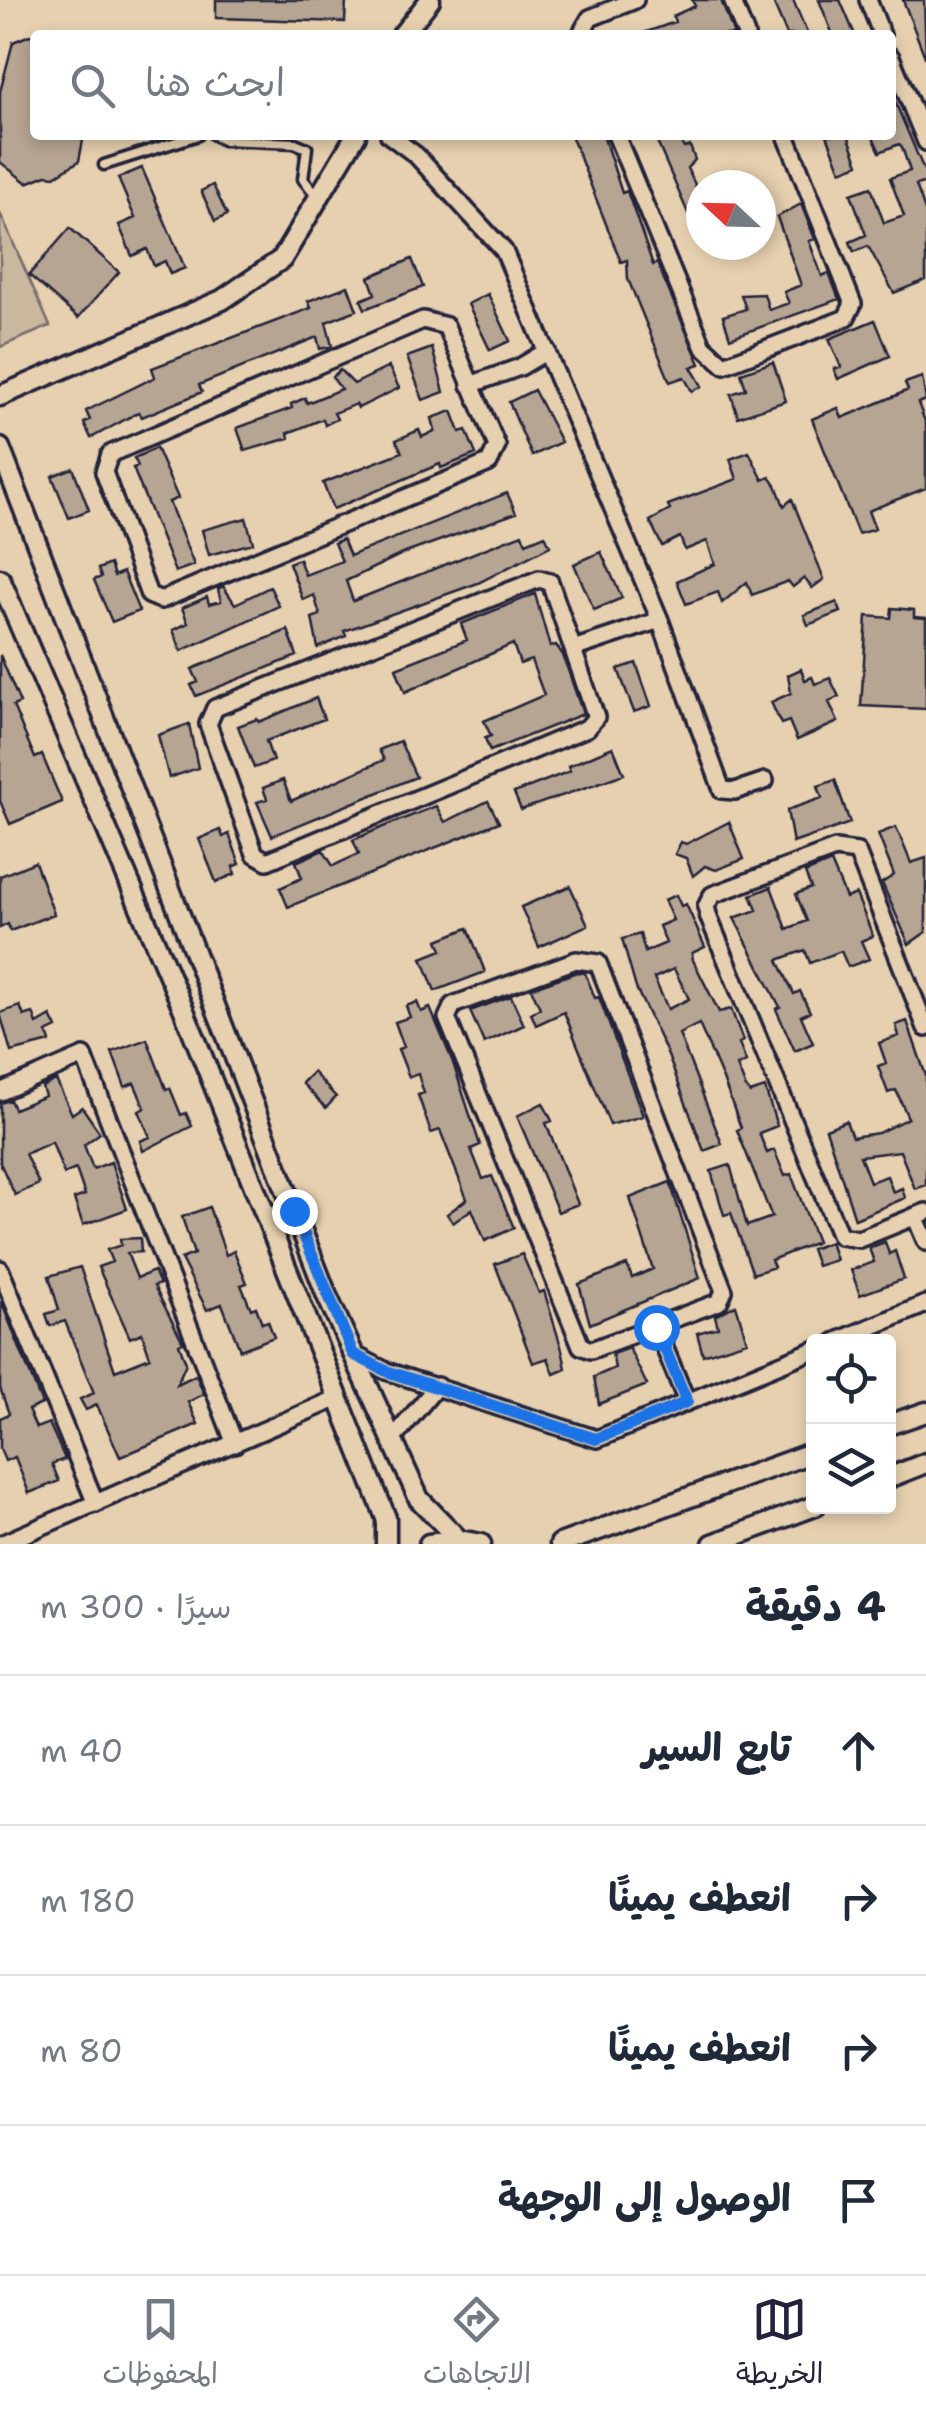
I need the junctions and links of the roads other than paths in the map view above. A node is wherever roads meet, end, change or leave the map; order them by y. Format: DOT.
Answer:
graph roads {
  1 [pos="430,0"];
  2 [pos="635,0"];
  3 [pos="732,0"];
  4 [pos="868,0"];
  5 [pos="406,30"];
  6 [pos="583,30"];
  7 [pos="744,30"];
  8 [pos="880,30"];
  9 [pos="896,69"];
  10 [pos="182,140"];
  11 [pos="223,140"];
  12 [pos="311,140"];
  13 [pos="353,140"];
  14 [pos="396,140"];
  15 [pos="618,140"];
  16 [pos="788,140"];
  17 [pos="926,142"];
  18 [pos="307,148"];
  19 [pos="104,165"];
  20 [pos="317,196"];
  21 [pos="547,351"];
  22 [pos="470,385"];
  23 [pos="0,396"];
  24 [pos="0,448"];
  25 [pos="0,580"];
  26 [pos="660,620"];
  27 [pos="576,648"];
  28 [pos="765,781"];
  29 [pos="926,1028"];
  30 [pos="0,1092"];
  31 [pos="294,1211"];
  32 [pos="921,1214"];
  33 [pos="268,1223"];
  34 [pos="926,1242"];
  35 [pos="0,1268"];
  36 [pos="926,1304"];
  37 [pos="656,1327"];
  38 [pos="854,1334"];
  39 [pos="806,1353"];
  40 [pos="353,1354"];
  41 [pos="437,1386"];
  42 [pos="338,1398"];
  43 [pos="687,1402"];
  44 [pos="926,1412"];
  45 [pos="891,1424"];
  46 [pos="392,1440"];
  47 [pos="235,1444"];
  48 [pos="806,1455"];
  49 [pos="926,1463"];
  50 [pos="896,1475"];
  51 [pos="96,1504"];
  52 [pos="806,1509"];
  53 [pos="460,1540"];
  54 [pos="1,1544"];
  55 [pos="386,1544"];
  56 [pos="429,1544"];
  57 [pos="481,1544"];
  58 [pos="560,1544"];
  59 [pos="713,1544"];
  1 -- 5 [label="street"];
  2 -- 6 [label="street"];
  3 -- 7 [label="street"];
  4 -- 8 [label="street"];
  9 -- 17 [label="street"];
  10 -- 19 [label="lane"];
  11 -- 18 [label="lane"];
  12 -- 18 [label="lane"];
  13 -- 20 [label="street"];
  14 -- 21 [label="street"];
  15 -- 16 [label="street"];
  18 -- 20 [label="lane"];
  20 -- 23 [label="street"];
  21 -- 22 [label="street"];
  21 -- 26 [label="street"];
  22 -- 22 [label="street"];
  24 -- 31 [label="street"];
  25 -- 33 [label="street"];
  26 -- 27 [label="street"];
  26 -- 28 [label="street"];
  27 -- 27 [label="street"];
  29 -- 32 [label="street"];
  30 -- 47 [label="street"];
  31 -- 33 [label="street"];
  31 -- 40 [label="street"];
  32 -- 34 [label="street"];
  33 -- 42 [label="street"];
  35 -- 51 [label="street"];
  36 -- 38 [label="street"];
  37 -- 37 [label="street"];
  37 -- 43 [label="street"];
  39 -- 43 [label="street"];
  40 -- 41 [label="street"];
  40 -- 46 [label="street"];
  41 -- 43 [label="street"];
  41 -- 46 [label="street"];
  42 -- 47 [label="street"];
  42 -- 55 [label="street"];
  44 -- 45 [label="street"];
  46 -- 53 [label="street"];
  47 -- 51 [label="street"];
  48 -- 58 [label="street"];
  49 -- 50 [label="street"];
  51 -- 54 [label="street"];
  52 -- 59 [label="street"];
  53 -- 56 [label="street"];
  53 -- 57 [label="street"];
}
